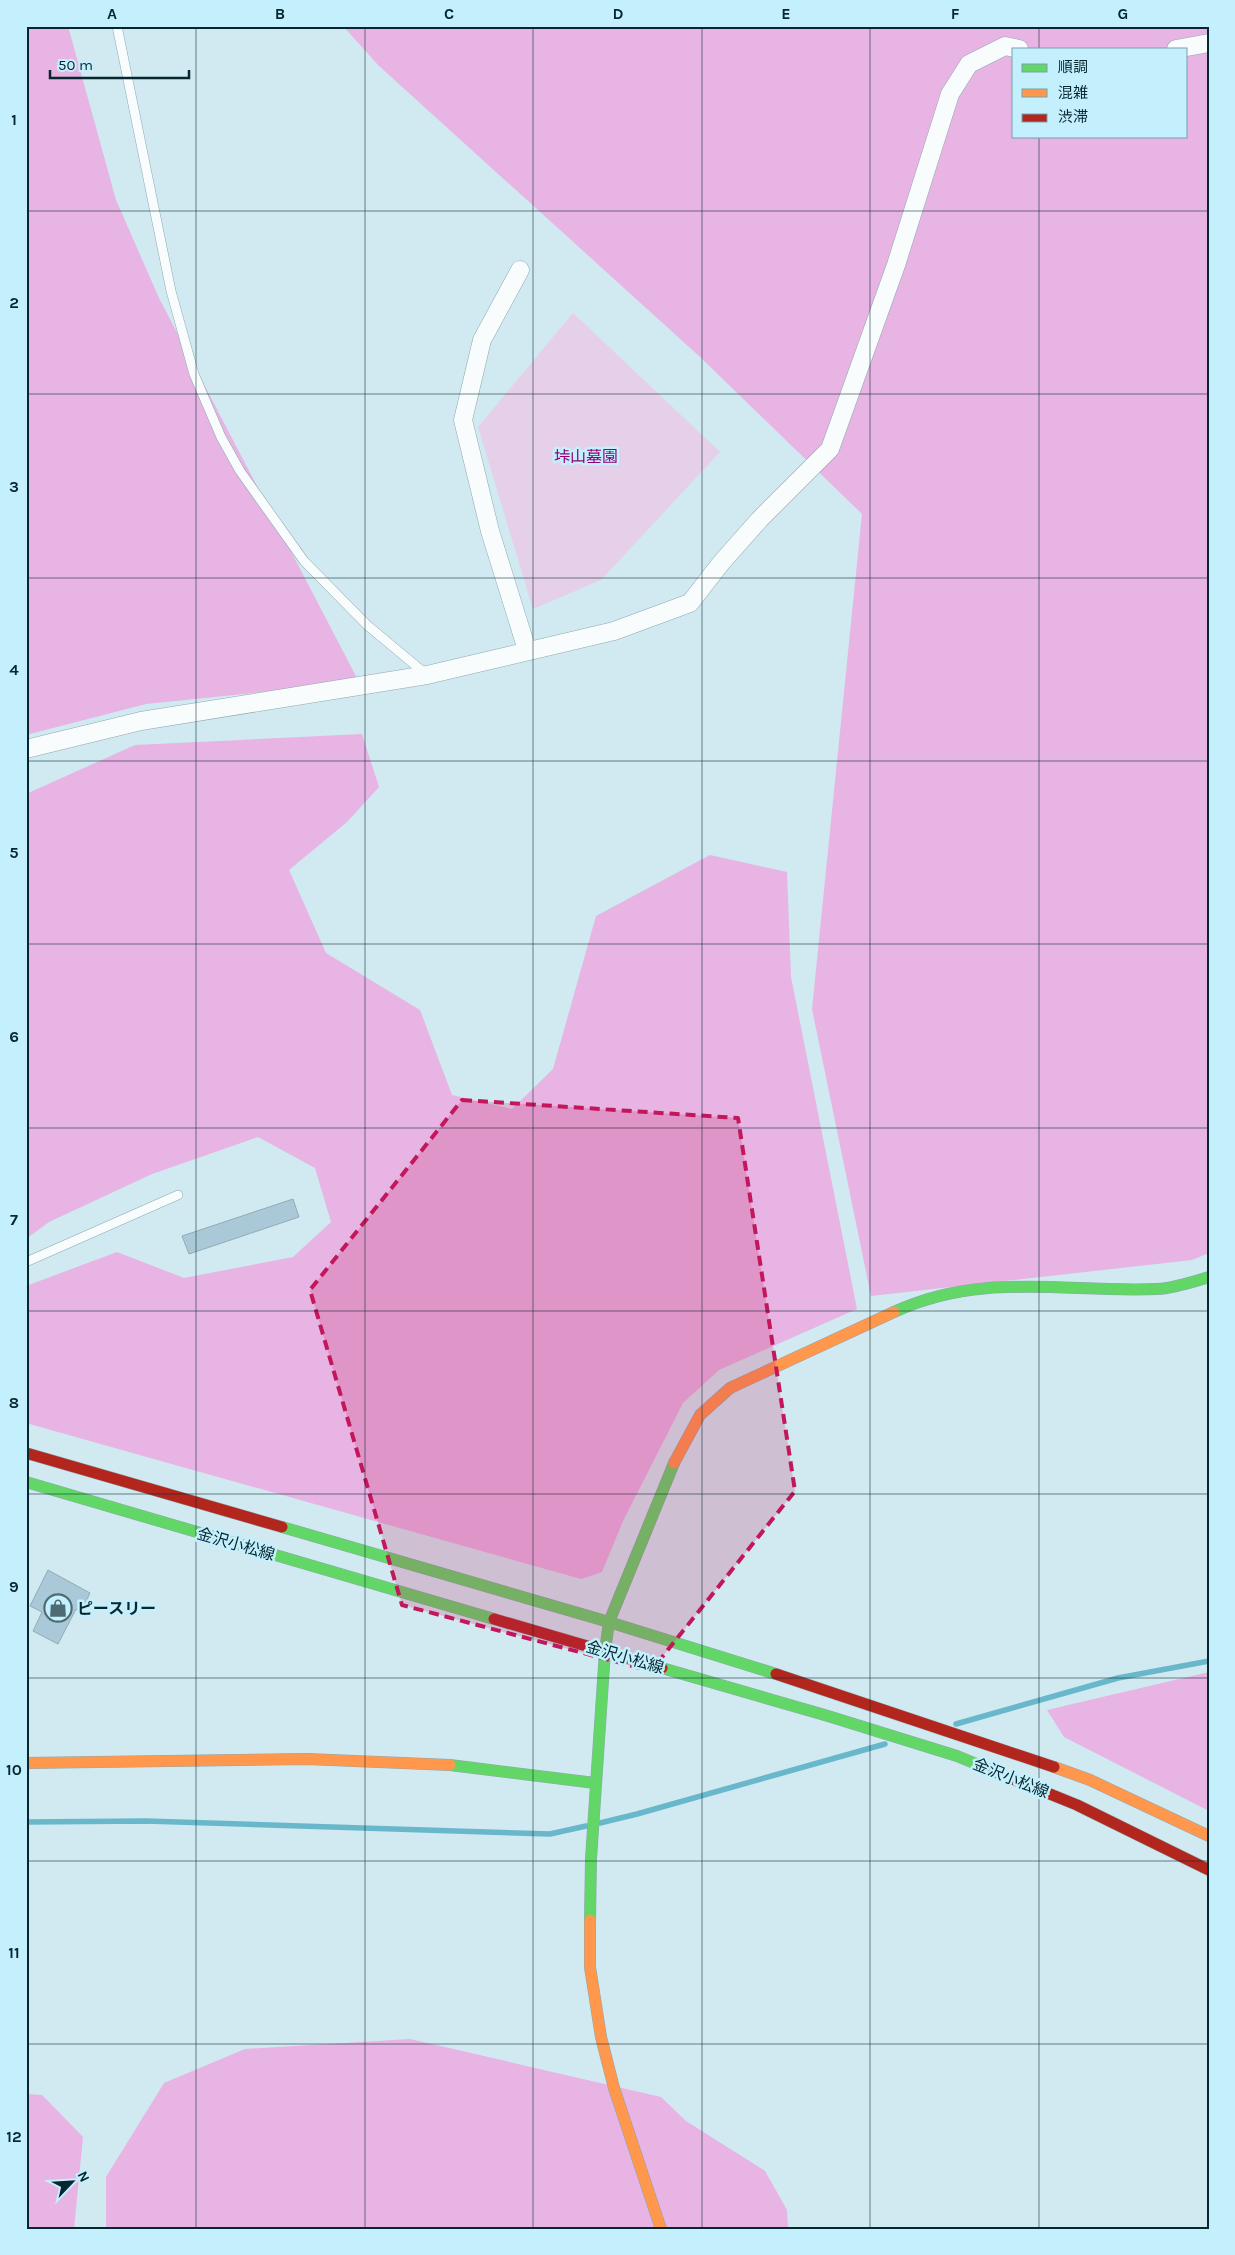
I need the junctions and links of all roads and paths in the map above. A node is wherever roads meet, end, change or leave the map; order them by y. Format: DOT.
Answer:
graph roads {
  1 [pos="117,26"];
  2 [pos="1209,43"];
  3 [pos="1014,48"];
  4 [pos="1182,48"];
  5 [pos="520,270"];
  6 [pos="527,650"];
  7 [pos="427,675"];
  8 [pos="26,749"];
  9 [pos="178,1195"];
  10 [pos="26,1262"];
  11 [pos="1209,1277"];
  12 [pos="26,1452"];
  13 [pos="26,1482"];
  14 [pos="609,1622"];
  15 [pos="605,1651"];
  16 [pos="26,1763"];
  17 [pos="595,1787"];
  18 [pos="1209,1836"];
  19 [pos="1209,1870"];
  20 [pos="661,2229"];
  1 -- 7 [label="lane"];
  2 -- 4 [label="street"];
  3 -- 6 [label="street"];
  5 -- 6 [label="street"];
  6 -- 7 [label="street"];
  7 -- 8 [label="street"];
  9 -- 10 [label="lane"];
  11 -- 14 [label="main road"];
  12 -- 14 [label="main road, 金沢小松線"];
  13 -- 15 [label="main road, 金沢小松線"];
  14 -- 15 [label="main road"];
  14 -- 18 [label="main road, 金沢小松線"];
  15 -- 17 [label="main road"];
  15 -- 19 [label="main road, 金沢小松線"];
  16 -- 17 [label="main road"];
  17 -- 20 [label="main road"];
}
